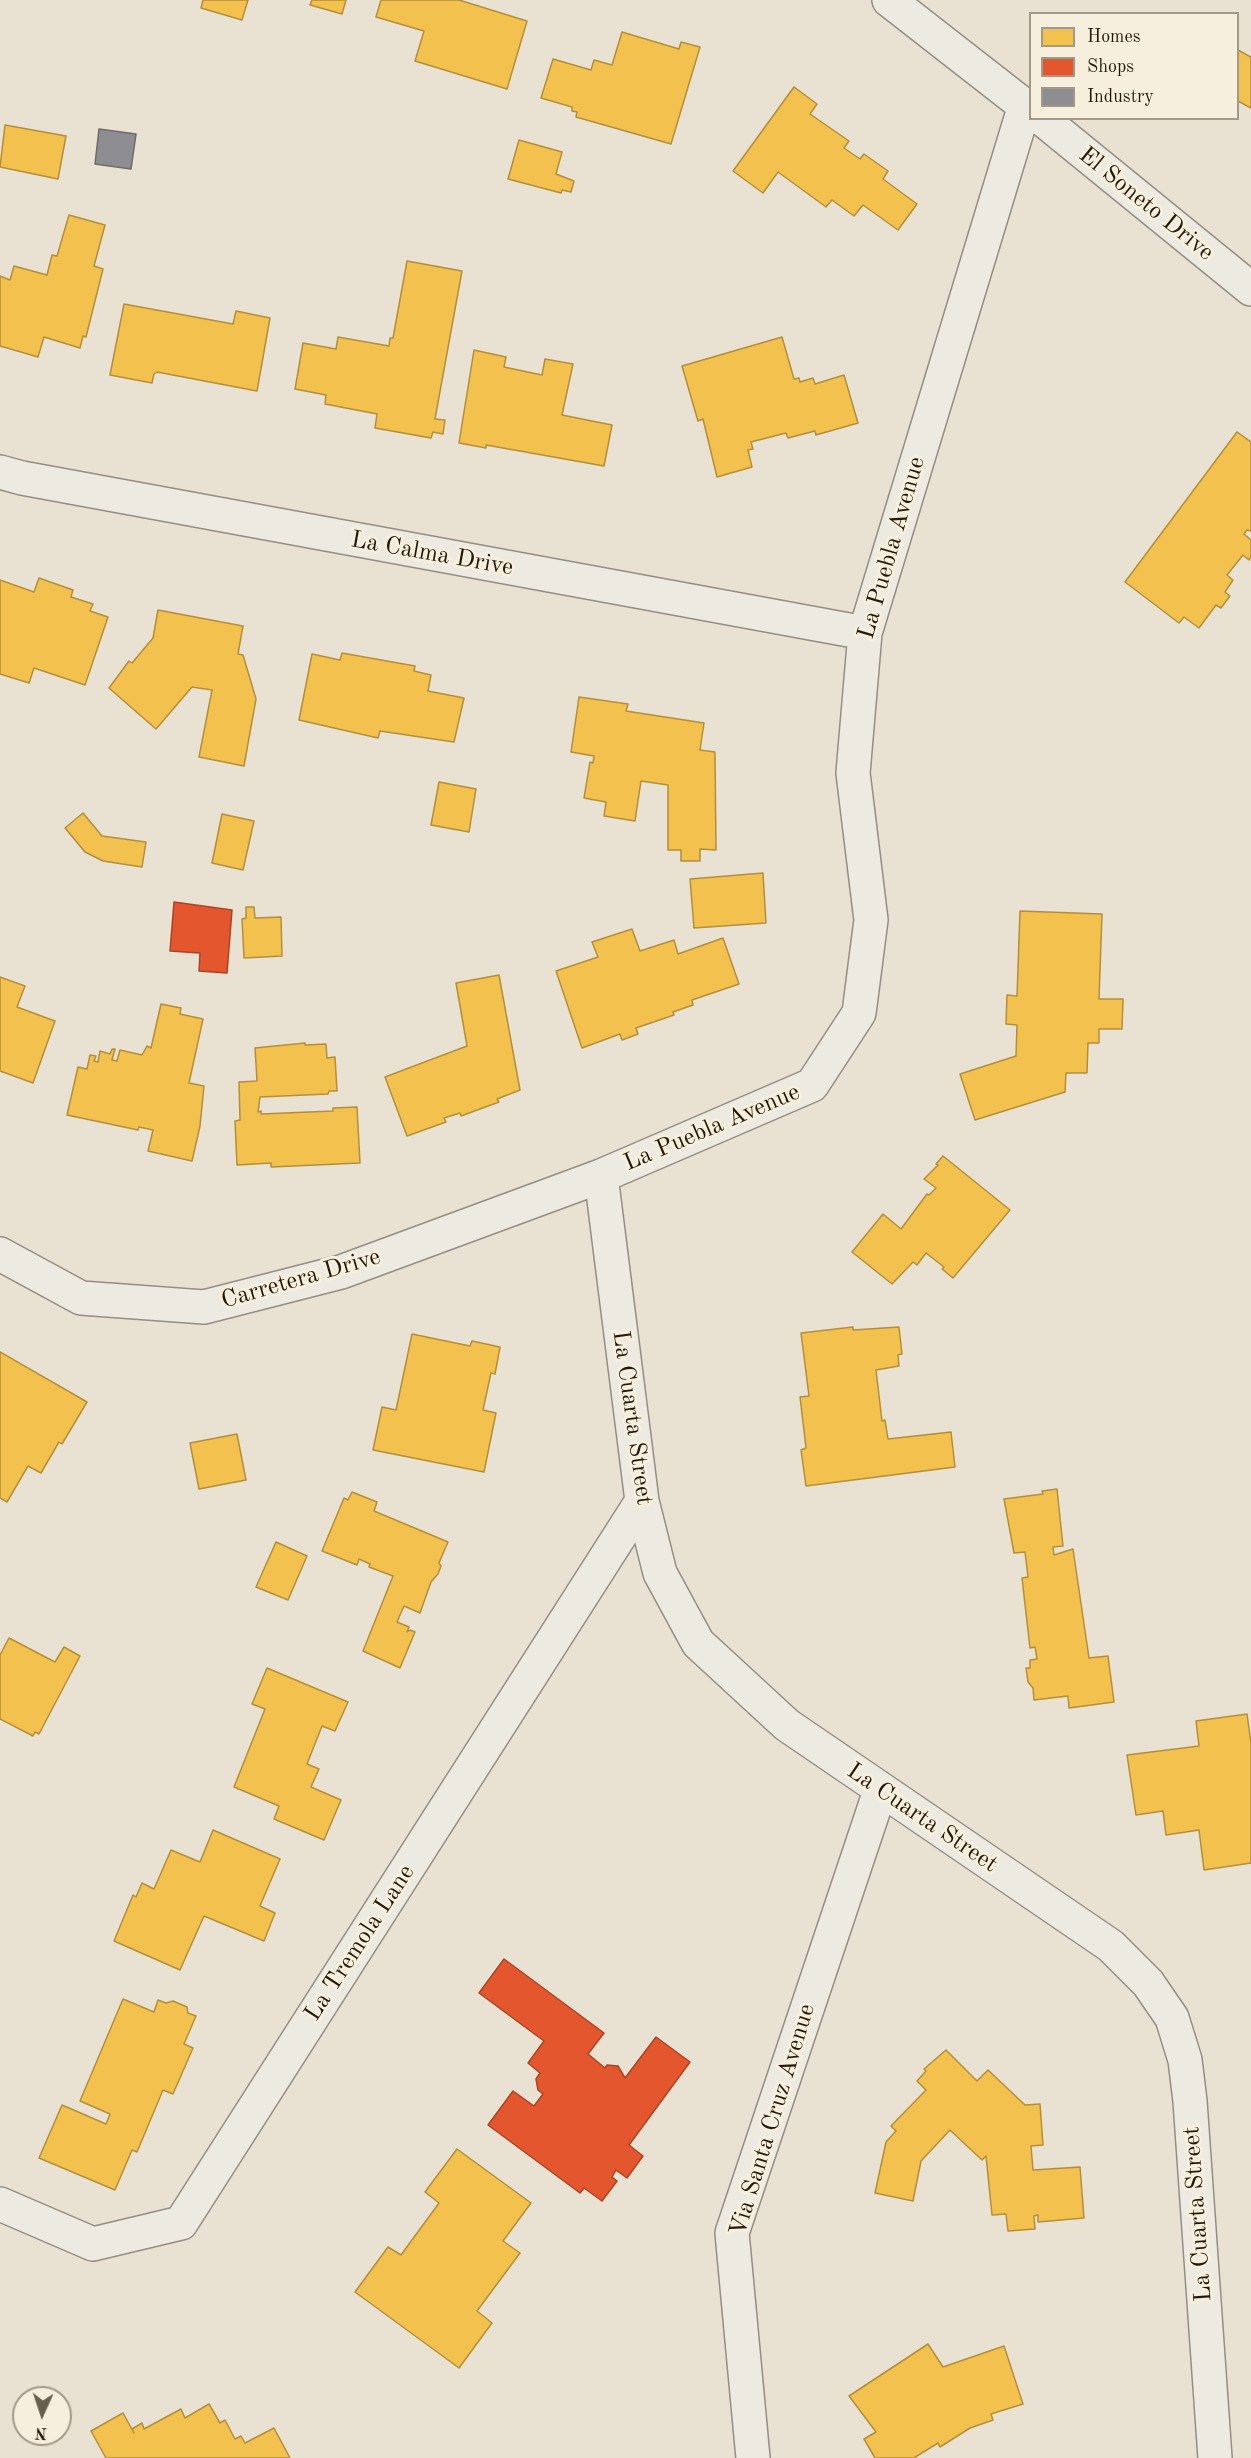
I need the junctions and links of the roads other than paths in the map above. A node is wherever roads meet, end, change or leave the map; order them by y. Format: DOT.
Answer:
graph roads {
  1 [pos="889,0"];
  2 [pos="1029,109"];
  3 [pos="1029,120"];
  4 [pos="1043,120"];
  5 [pos="1251,289"];
  6 [pos="0,472"];
  7 [pos="865,633"];
  8 [pos="601,1176"];
  9 [pos="0,1254"];
  10 [pos="642,1501"];
  11 [pos="880,1791"];
  12 [pos="0,2204"];
  13 [pos="753,2458"];
  14 [pos="1215,2458"];
  1 -- 2 [label="street, El Soneto Drive"];
  3 -- 7 [label="street, La Puebla Avenue"];
  4 -- 5 [label="street, El Soneto Drive"];
  6 -- 7 [label="street, La Calma Drive"];
  7 -- 8 [label="street, La Puebla Avenue"];
  8 -- 9 [label="street, Carretera Drive"];
  8 -- 10 [label="street, La Cuarta Street"];
  10 -- 11 [label="street, La Cuarta Street"];
  10 -- 12 [label="street, La Tremola Lane"];
  11 -- 13 [label="street, Via Santa Cruz Avenue"];
  11 -- 14 [label="street, La Cuarta Street"];
}
